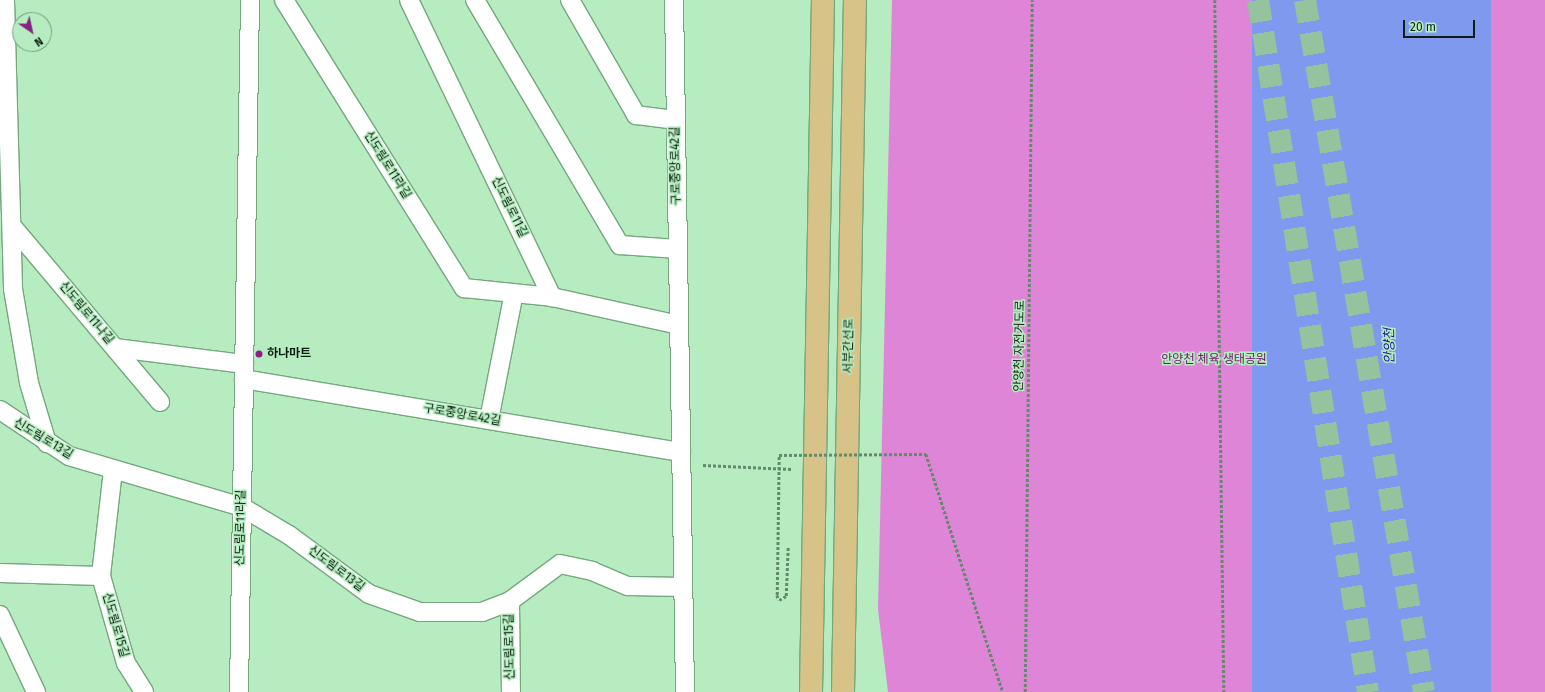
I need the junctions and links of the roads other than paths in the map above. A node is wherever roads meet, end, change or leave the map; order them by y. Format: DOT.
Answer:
graph roads {
  1 [pos="5,0"];
  2 [pos="250,0"];
  3 [pos="284,0"];
  4 [pos="409,0"];
  5 [pos="475,0"];
  6 [pos="570,0"];
  7 [pos="674,0"];
  8 [pos="823,0"];
  9 [pos="855,0"];
  10 [pos="676,120"];
  11 [pos="5,160"];
  12 [pos="12,226"];
  13 [pos="678,249"];
  14 [pos="514,293"];
  15 [pos="552,297"];
  16 [pos="679,325"];
  17 [pos="116,348"];
  18 [pos="244,371"];
  19 [pos="160,402"];
  20 [pos="0,410"];
  21 [pos="489,420"];
  22 [pos="47,443"];
  23 [pos="681,458"];
  24 [pos="113,470"];
  25 [pos="242,507"];
  26 [pos="0,573"];
  27 [pos="101,576"];
  28 [pos="683,587"];
  29 [pos="510,601"];
  30 [pos="0,616"];
  31 [pos="36,692"];
  32 [pos="144,692"];
  33 [pos="239,692"];
  34 [pos="511,692"];
  35 [pos="684,692"];
  36 [pos="811,692"];
  37 [pos="843,692"];
  1 -- 11 [label="street"];
  2 -- 18 [label="street, 신도림로11라길"];
  3 -- 14 [label="street, 신도림로11라길"];
  4 -- 15 [label="street, 신도림로11길"];
  5 -- 13 [label="street"];
  6 -- 10 [label="street, 구로중앙로42길"];
  7 -- 10 [label="street, 구로중앙로42길"];
  8 -- 36 [label="main road"];
  9 -- 37 [label="main road, 서부간선로"];
  10 -- 13 [label="street, 구로중앙로42길"];
  11 -- 12 [label="street"];
  12 -- 17 [label="street, 신도림로11나길"];
  12 -- 22 [label="street"];
  13 -- 16 [label="street, 구로중앙로42길"];
  14 -- 15 [label="street, 신도림로11라길"];
  14 -- 21 [label="street"];
  15 -- 16 [label="street"];
  16 -- 23 [label="street, 구로중앙로42길"];
  17 -- 18 [label="street"];
  17 -- 19 [label="street, 신도림로11나길"];
  18 -- 21 [label="street, 구로중앙로42길"];
  18 -- 25 [label="street, 신도림로11라길"];
  20 -- 22 [label="street, 신도림로13길"];
  21 -- 23 [label="street, 구로중앙로42길"];
  22 -- 24 [label="street, 신도림로13길"];
  23 -- 28 [label="street, 구로중앙로42길"];
  24 -- 25 [label="street, 신도림로13길"];
  24 -- 27 [label="street, 신도림로15길"];
  25 -- 29 [label="street, 신도림로13길"];
  25 -- 33 [label="street, 신도림로11라길"];
  26 -- 27 [label="street, 신도림로15길"];
  27 -- 32 [label="street, 신도림로15길"];
  28 -- 29 [label="street, 신도림로13길"];
  28 -- 35 [label="street, 구로중앙로42길"];
  29 -- 34 [label="street, 신도림로15길"];
  30 -- 31 [label="street"];
}
